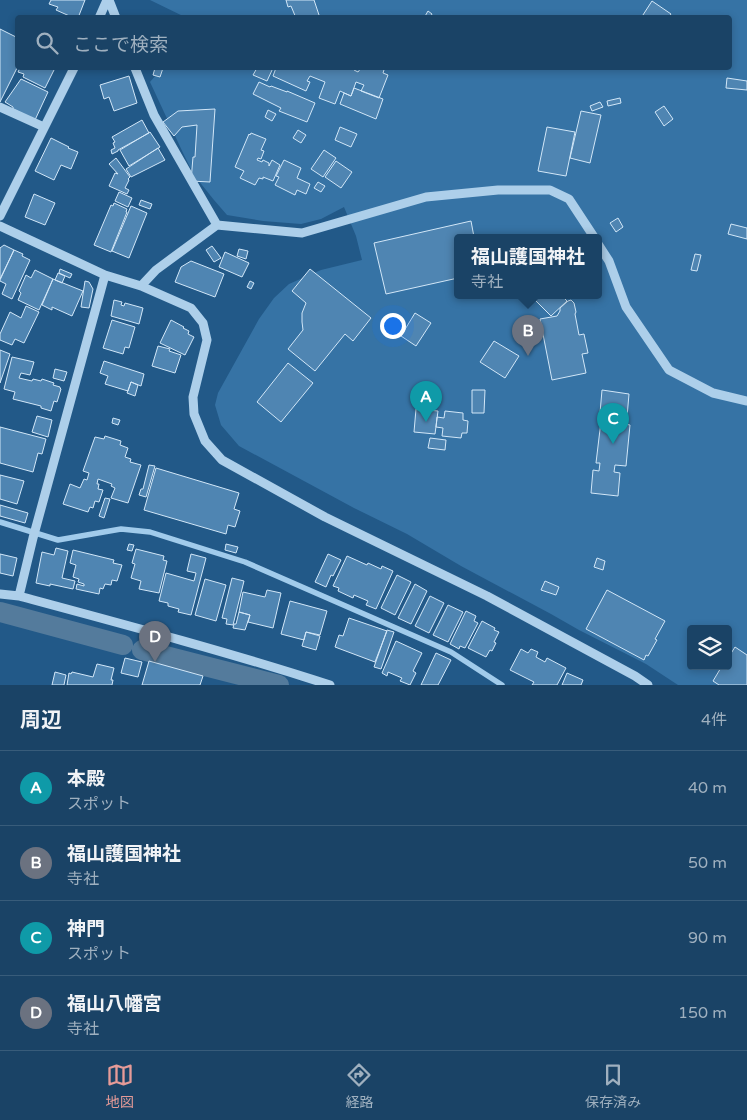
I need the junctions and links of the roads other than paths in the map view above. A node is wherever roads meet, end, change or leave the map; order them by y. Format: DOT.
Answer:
graph roads {
  1 [pos="108,0"];
  2 [pos="100,15"];
  3 [pos="115,15"];
  4 [pos="73,70"];
  5 [pos="136,70"];
  6 [pos="0,107"];
  7 [pos="44,127"];
  8 [pos="0,216"];
  9 [pos="217,225"];
  10 [pos="0,226"];
  11 [pos="592,234"];
  12 [pos="602,250"];
  13 [pos="105,275"];
  14 [pos="141,286"];
  15 [pos="747,401"];
  16 [pos="0,594"];
  17 [pos="19,596"];
  18 [pos="330,685"];
  19 [pos="648,685"];
  1 -- 2 [label="street"];
  1 -- 3 [label="street"];
  4 -- 7 [label="street"];
  5 -- 9 [label="street"];
  6 -- 7 [label="street"];
  7 -- 8 [label="street"];
  9 -- 11 [label="street"];
  9 -- 14 [label="street"];
  10 -- 13 [label="street"];
  12 -- 15 [label="street"];
  13 -- 14 [label="street"];
  13 -- 17 [label="street"];
  14 -- 19 [label="street"];
  16 -- 17 [label="street"];
  17 -- 18 [label="street"];
}
